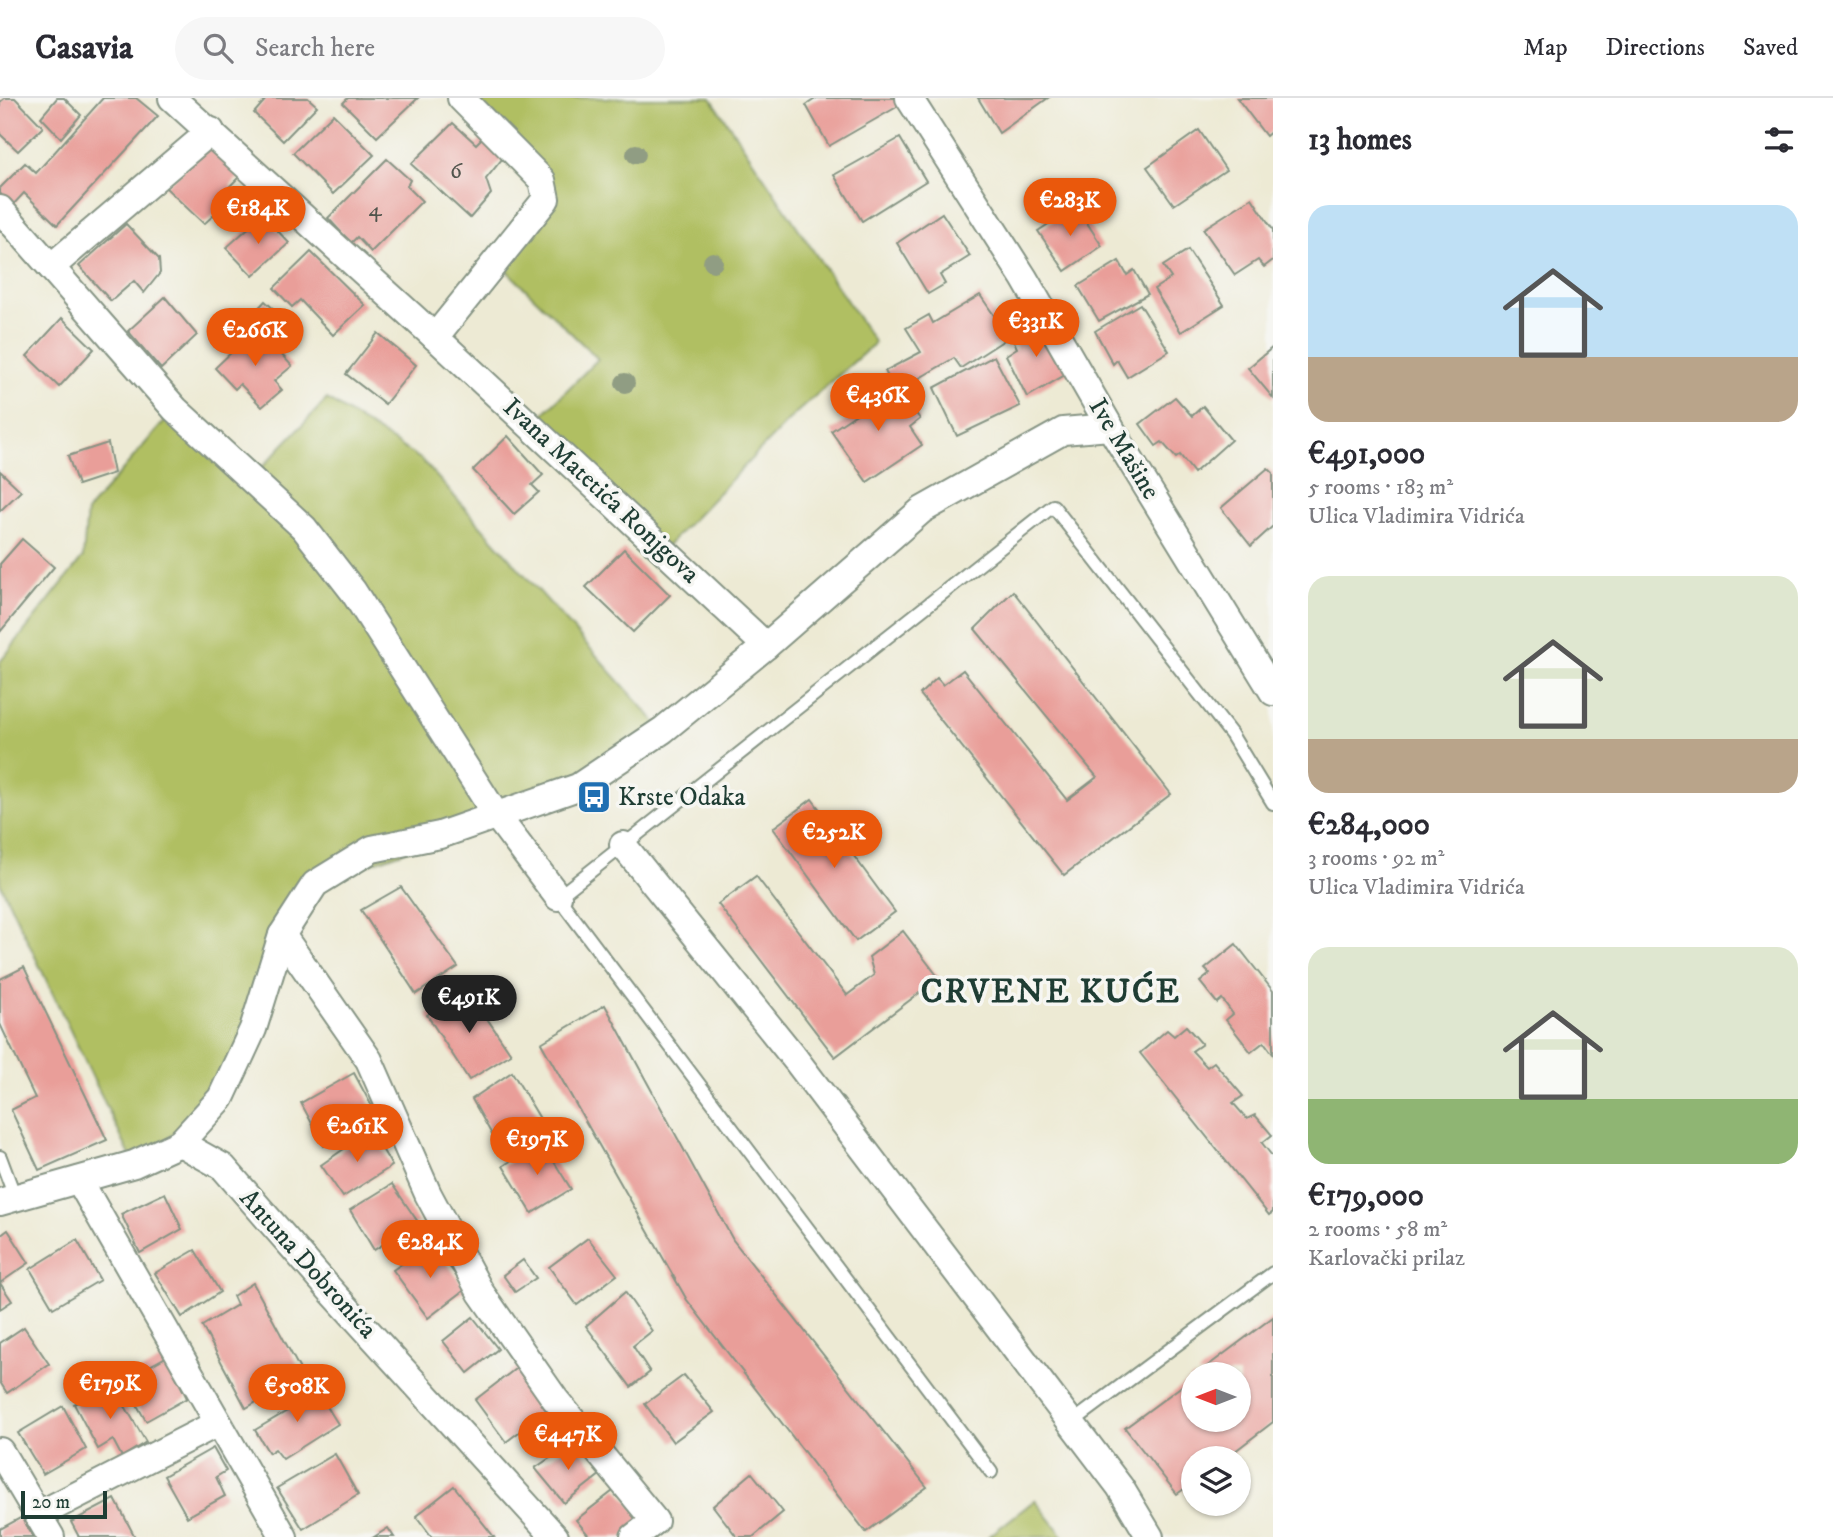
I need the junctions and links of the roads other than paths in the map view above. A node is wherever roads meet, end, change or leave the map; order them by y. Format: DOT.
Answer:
graph roads {
  1 [pos="172,98"];
  2 [pos="461,98"];
  3 [pos="909,98"];
  4 [pos="211,131"];
  5 [pos="0,209"];
  6 [pos="51,267"];
  7 [pos="435,337"];
  8 [pos="1110,427"];
  9 [pos="766,646"];
  10 [pos="1273,692"];
  11 [pos="1273,803"];
  12 [pos="496,815"];
  13 [pos="623,845"];
  14 [pos="558,897"];
  15 [pos="282,935"];
  16 [pos="180,1143"];
  17 [pos="0,1157"];
  18 [pos="79,1181"];
  19 [pos="8,1199"];
  20 [pos="1273,1273"];
  21 [pos="1071,1423"];
  22 [pos="216,1424"];
  23 [pos="0,1451"];
  24 [pos="991,1472"];
  25 [pos="44,1526"];
  26 [pos="284,1537"];
  27 [pos="555,1537"];
  28 [pos="634,1537"];
  29 [pos="1150,1537"];
  1 -- 4 [label="street, Ivana Matetića Ronjgova"];
  2 -- 7 [label="street"];
  3 -- 8 [label="street, Ive Mašine"];
  4 -- 6 [label="street"];
  4 -- 7 [label="street, Ivana Matetića Ronjgova"];
  5 -- 6 [label="street"];
  6 -- 12 [label="street"];
  7 -- 9 [label="street, Ivana Matetića Ronjgova"];
  8 -- 9 [label="street"];
  8 -- 10 [label="street, Ive Mašine"];
  9 -- 12 [label="street"];
  11 -- 13 [label="lane"];
  12 -- 14 [label="street"];
  12 -- 15 [label="street"];
  13 -- 14 [label="lane"];
  13 -- 21 [label="street"];
  14 -- 24 [label="lane"];
  15 -- 16 [label="street"];
  15 -- 28 [label="street"];
  16 -- 18 [label="street"];
  16 -- 27 [label="street, Antuna Dobronića"];
  17 -- 19 [label="lane"];
  18 -- 19 [label="street"];
  18 -- 22 [label="street"];
  20 -- 21 [label="lane"];
  21 -- 29 [label="street"];
  22 -- 25 [label="street"];
  22 -- 26 [label="street"];
  23 -- 25 [label="street"];
}
